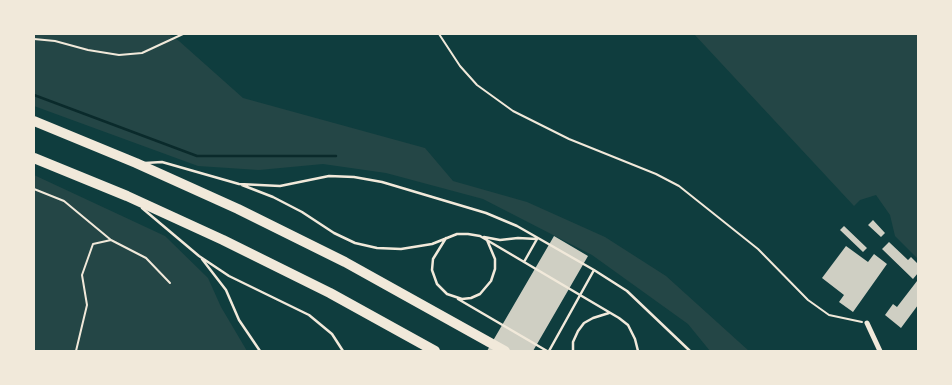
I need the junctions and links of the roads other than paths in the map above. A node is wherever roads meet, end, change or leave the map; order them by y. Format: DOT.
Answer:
graph roads {
  1 [pos="34,122"];
  2 [pos="34,158"];
  3 [pos="136,163"];
  4 [pos="239,184"];
  5 [pos="127,196"];
  6 [pos="480,236"];
  7 [pos="447,237"];
  8 [pos="486,239"];
  9 [pos="537,239"];
  10 [pos="200,256"];
  11 [pos="524,262"];
  12 [pos="594,270"];
  13 [pos="581,296"];
  14 [pos="456,298"];
  15 [pos="609,313"];
  16 [pos="866,323"];
  17 [pos="260,351"];
  18 [pos="343,351"];
  19 [pos="435,351"];
  20 [pos="505,351"];
  21 [pos="548,351"];
  22 [pos="572,351"];
  23 [pos="638,351"];
  24 [pos="690,351"];
  25 [pos="880,351"];
  1 -- 3 [label="highway"];
  2 -- 5 [label="highway"];
  3 -- 4 [label="lane"];
  3 -- 20 [label="highway"];
  4 -- 7 [label="lane"];
  4 -- 9 [label="lane"];
  5 -- 10 [label="lane"];
  5 -- 19 [label="highway"];
  6 -- 7 [label="lane"];
  6 -- 8 [label="lane"];
  6 -- 9 [label="lane"];
  7 -- 14 [label="lane"];
  8 -- 11 [label="lane"];
  8 -- 14 [label="lane"];
  9 -- 11 [label="lane"];
  9 -- 12 [label="lane"];
  10 -- 17 [label="lane"];
  10 -- 18 [label="lane"];
  11 -- 13 [label="lane"];
  12 -- 13 [label="lane"];
  12 -- 24 [label="lane"];
  13 -- 15 [label="lane"];
  13 -- 21 [label="lane"];
  14 -- 21 [label="lane"];
  15 -- 22 [label="lane"];
  15 -- 23 [label="lane"];
  16 -- 25 [label="street"];
}
